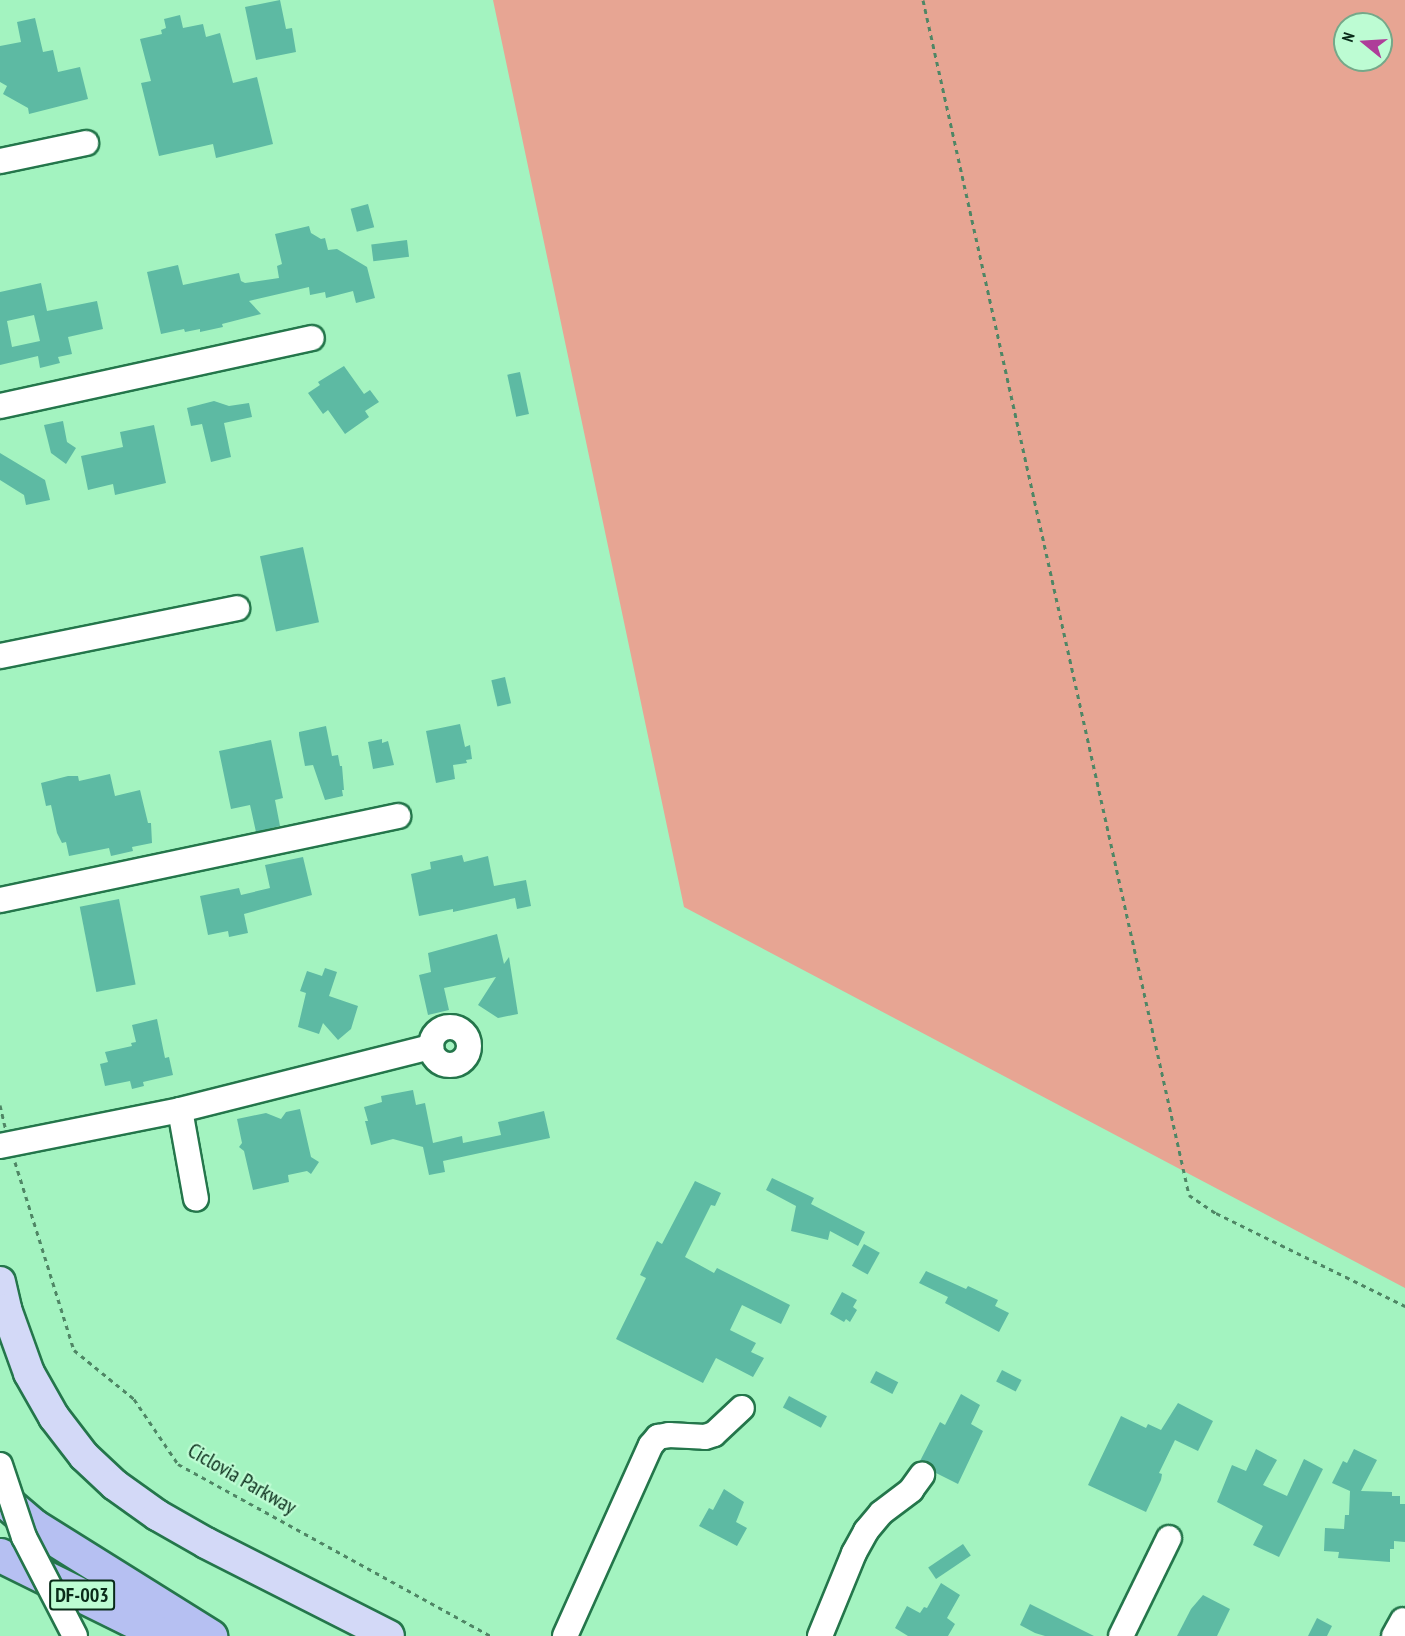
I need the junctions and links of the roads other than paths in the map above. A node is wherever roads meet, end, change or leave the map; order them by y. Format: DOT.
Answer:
graph roads {
  1 [pos="86,143"];
  2 [pos="0,161"];
  3 [pos="312,338"];
  4 [pos="0,406"];
  5 [pos="237,608"];
  6 [pos="0,656"];
  7 [pos="398,816"];
  8 [pos="0,900"];
  9 [pos="431,1047"];
  10 [pos="180,1110"];
  11 [pos="4,1145"];
  12 [pos="196,1199"];
  13 [pos="0,1282"];
  14 [pos="742,1408"];
  15 [pos="0,1465"];
  16 [pos="922,1475"];
  17 [pos="0,1497"];
  18 [pos="1169,1538"];
  19 [pos="0,1555"];
  20 [pos="75,1636"];
  21 [pos="164,1636"];
  22 [pos="210,1636"];
  23 [pos="389,1636"];
  24 [pos="566,1636"];
  25 [pos="819,1636"];
  26 [pos="1120,1636"];
  1 -- 2 [label="street"];
  3 -- 4 [label="street"];
  5 -- 6 [label="street"];
  7 -- 8 [label="street"];
  9 -- 10 [label="street"];
  10 -- 11 [label="street"];
  10 -- 12 [label="street"];
  13 -- 23 [label="main road"];
  14 -- 24 [label="street"];
  15 -- 20 [label="street, bridge"];
  16 -- 25 [label="street"];
  17 -- 22 [label="highway"];
  18 -- 26 [label="street"];
  19 -- 21 [label="highway, DF-003"];
}
